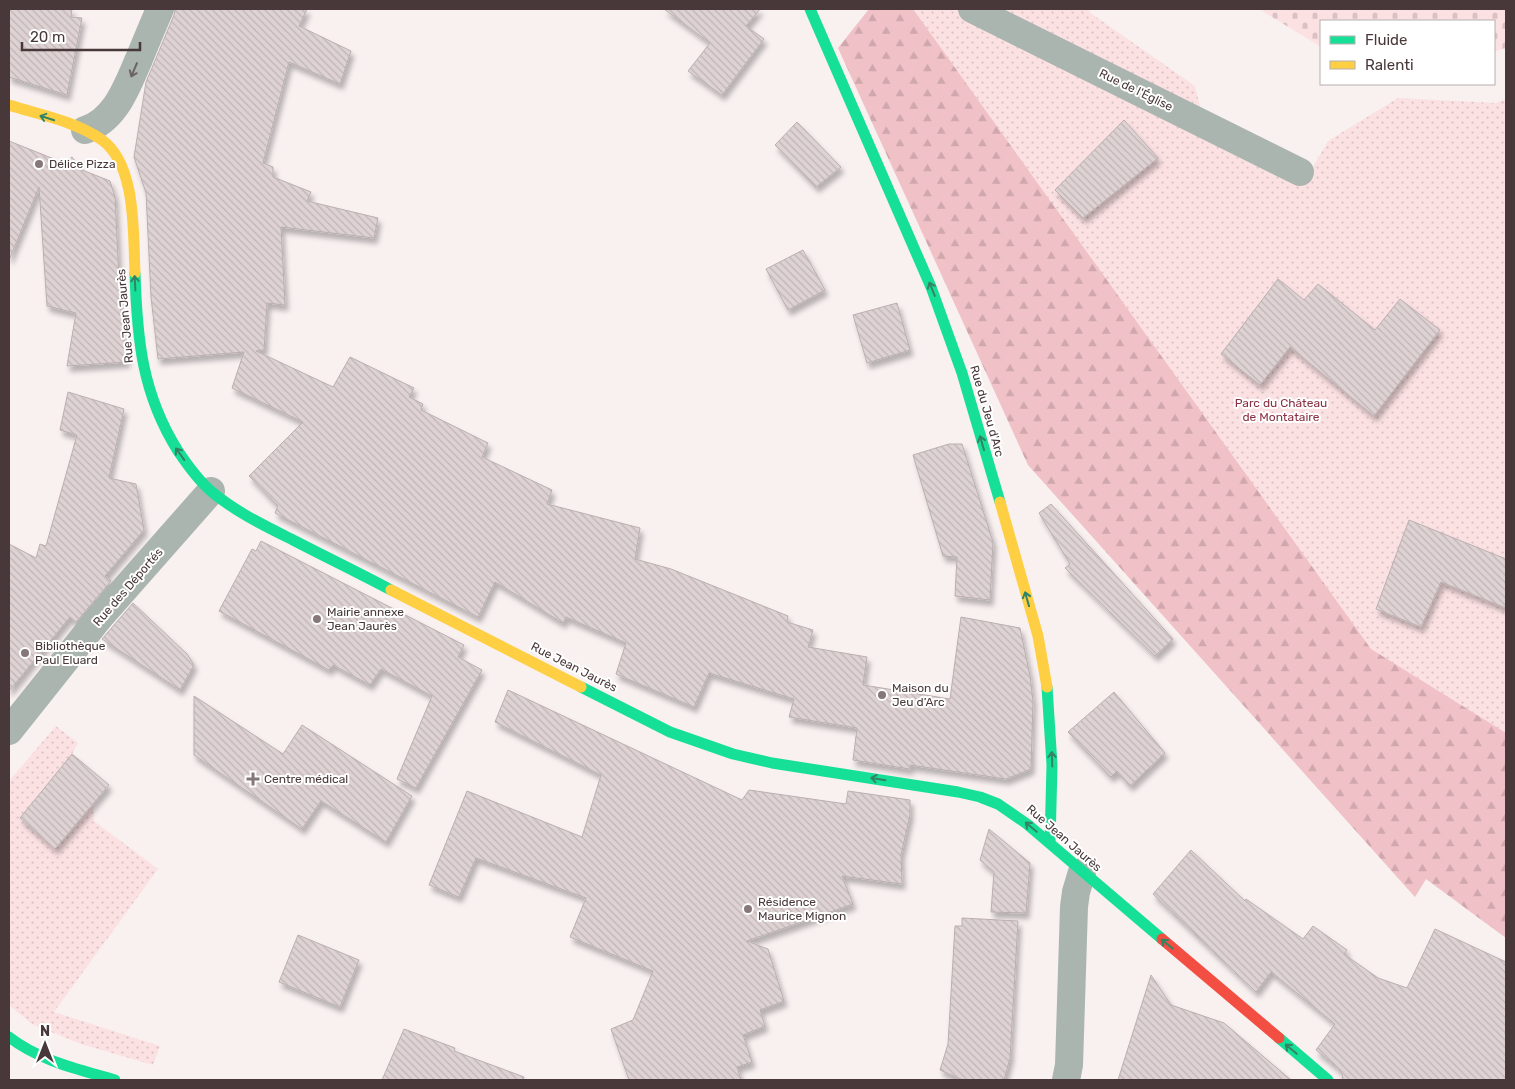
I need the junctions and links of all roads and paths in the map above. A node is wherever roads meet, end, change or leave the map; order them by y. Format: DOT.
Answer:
graph roads {
  1 [pos="160,9"];
  2 [pos="810,9"];
  3 [pos="972,9"];
  4 [pos="9,105"];
  5 [pos="85,130"];
  6 [pos="1300,172"];
  7 [pos="212,491"];
  8 [pos="9,731"];
  9 [pos="1050,843"];
  10 [pos="1082,872"];
  11 [pos="9,1037"];
  12 [pos="115,1080"];
  13 [pos="1066,1080"];
  14 [pos="1328,1080"];
  1 -- 5 [label="street, one-way"];
  9 -- 2 [label="street, Rue du Jeu d'Arc, one-way"];
  3 -- 6 [label="street, Rue de l'Église"];
  5 -- 4 [label="street, Rue Jean Jaurès, one-way"];
  7 -- 5 [label="street, Rue Jean Jaurès, one-way"];
  7 -- 8 [label="street, Rue des Déportés"];
  9 -- 7 [label="street, Rue Jean Jaurès, one-way"];
  9 -- 10 [label="street, Rue Jean Jaurès"];
  10 -- 13 [label="street"];
  14 -- 10 [label="street, Rue Jean Jaurès, one-way"];
  11 -- 12 [label="street"];
}
